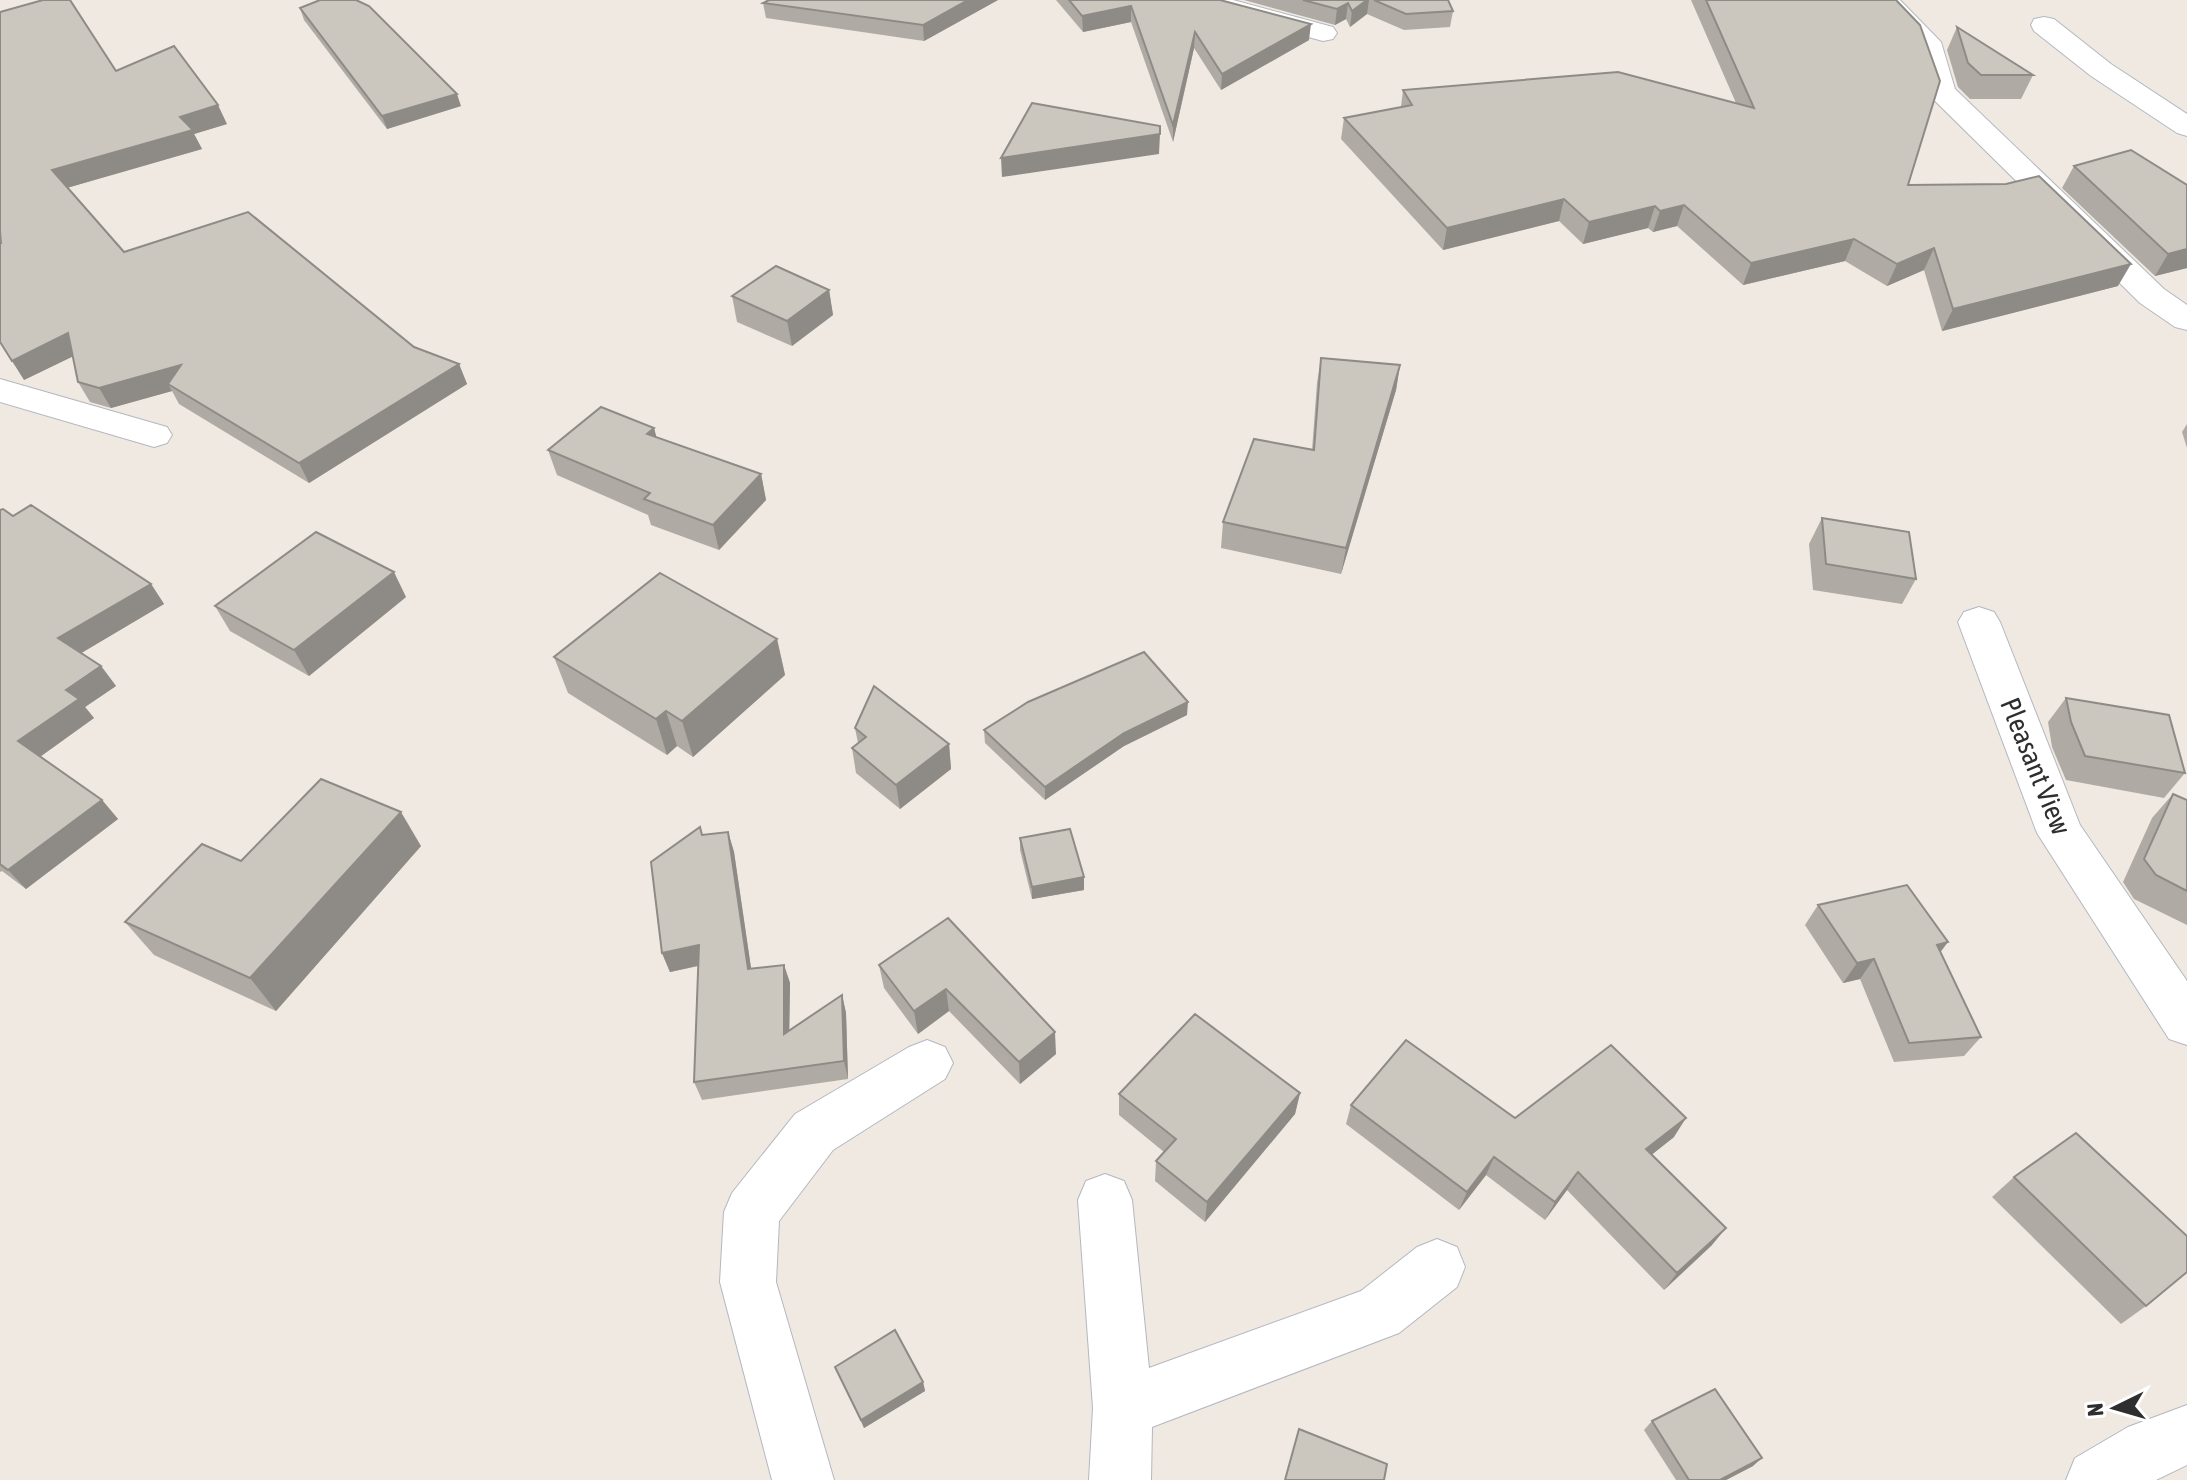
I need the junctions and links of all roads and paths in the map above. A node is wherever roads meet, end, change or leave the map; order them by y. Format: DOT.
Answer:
graph roads {
  1 [pos="1203,0"];
  2 [pos="1885,0"];
  3 [pos="2044,25"];
  4 [pos="1323,33"];
  5 [pos="2187,127"];
  6 [pos="2187,320"];
  7 [pos="0,390"];
  8 [pos="154,435"];
  9 [pos="1979,622"];
  10 [pos="2187,1023"];
  11 [pos="927,1063"];
  12 [pos="1105,1200"];
  13 [pos="1437,1267"];
  14 [pos="1123,1408"];
  15 [pos="2187,1435"];
  16 [pos="803,1480"];
  17 [pos="1120,1480"];
  18 [pos="2097,1480"];
  1 -- 4 [label="street"];
  2 -- 6 [label="street"];
  3 -- 5 [label="street"];
  7 -- 8 [label="street"];
  9 -- 10 [label="street, Pleasant View"];
  11 -- 16 [label="street"];
  12 -- 14 [label="street"];
  13 -- 14 [label="street"];
  14 -- 17 [label="street"];
  15 -- 18 [label="street"];
}
